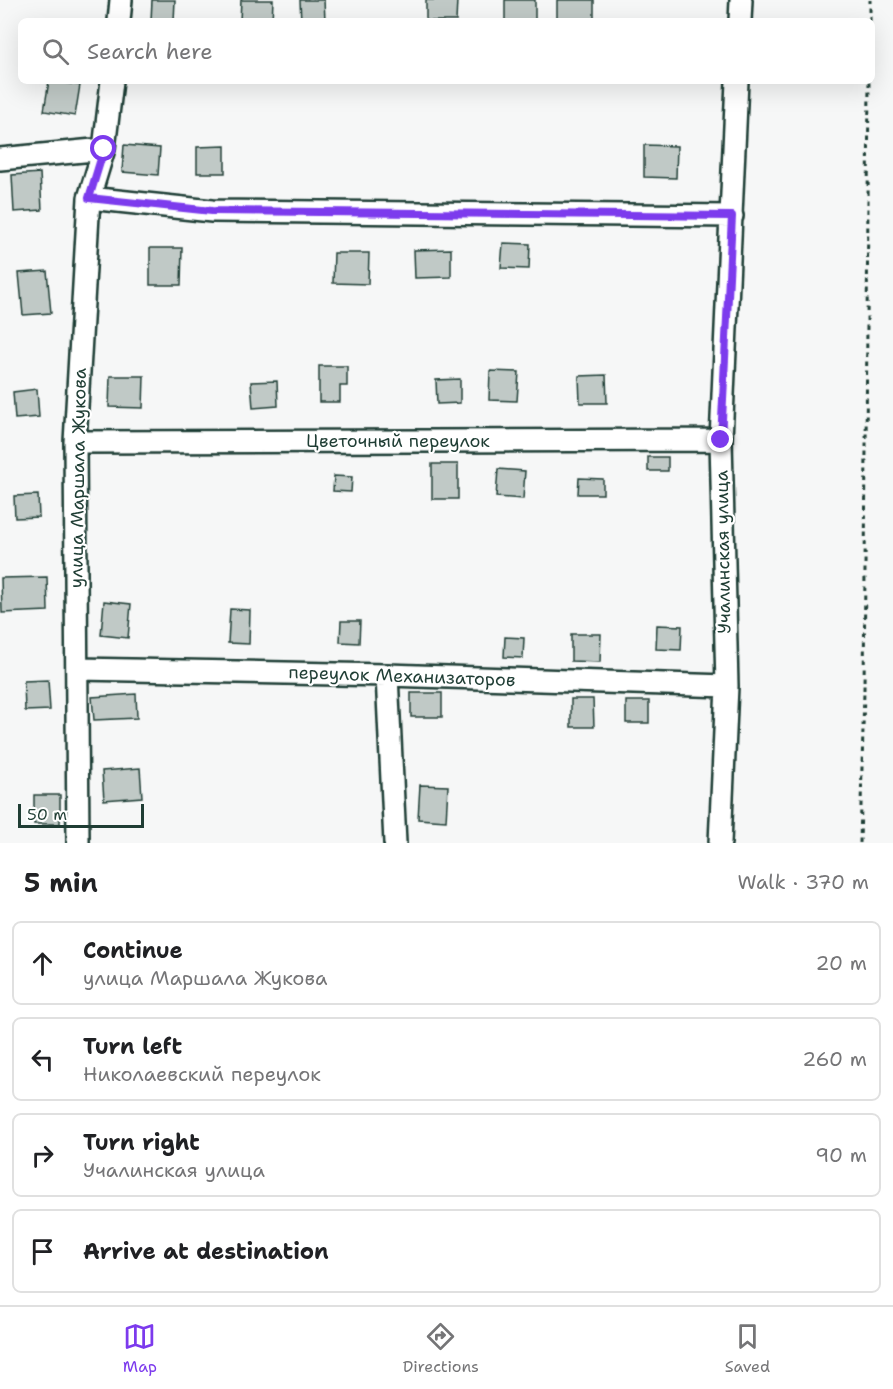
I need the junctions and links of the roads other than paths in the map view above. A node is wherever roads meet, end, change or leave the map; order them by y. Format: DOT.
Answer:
graph roads {
  1 [pos="121,0"];
  2 [pos="741,0"];
  3 [pos="119,18"];
  4 [pos="740,18"];
  5 [pos="112,84"];
  6 [pos="737,84"];
  7 [pos="104,149"];
  8 [pos="0,159"];
  9 [pos="89,198"];
  10 [pos="732,216"];
  11 [pos="721,440"];
  12 [pos="75,442"];
  13 [pos="78,669"];
  14 [pos="387,675"];
  15 [pos="727,686"];
  16 [pos="78,843"];
  17 [pos="395,843"];
  18 [pos="720,843"];
  1 -- 3 [label="street"];
  2 -- 4 [label="street"];
  5 -- 7 [label="street, улица Маршала Жукова"];
  6 -- 10 [label="street, Учалинская улица"];
  7 -- 8 [label="street"];
  7 -- 9 [label="street, улица Маршала Жукова"];
  9 -- 10 [label="street"];
  9 -- 12 [label="street, улица Маршала Жукова"];
  10 -- 11 [label="street, Учалинская улица"];
  11 -- 12 [label="street, Цветочный переулок"];
  11 -- 15 [label="street, Учалинская улица"];
  12 -- 13 [label="street, улица Маршала Жукова"];
  13 -- 14 [label="street, переулок Механизаторов"];
  13 -- 16 [label="street, улица Маршала Жукова"];
  14 -- 15 [label="street, переулок Механизаторов"];
  14 -- 17 [label="street"];
  15 -- 18 [label="street, Учалинская улица"];
}
